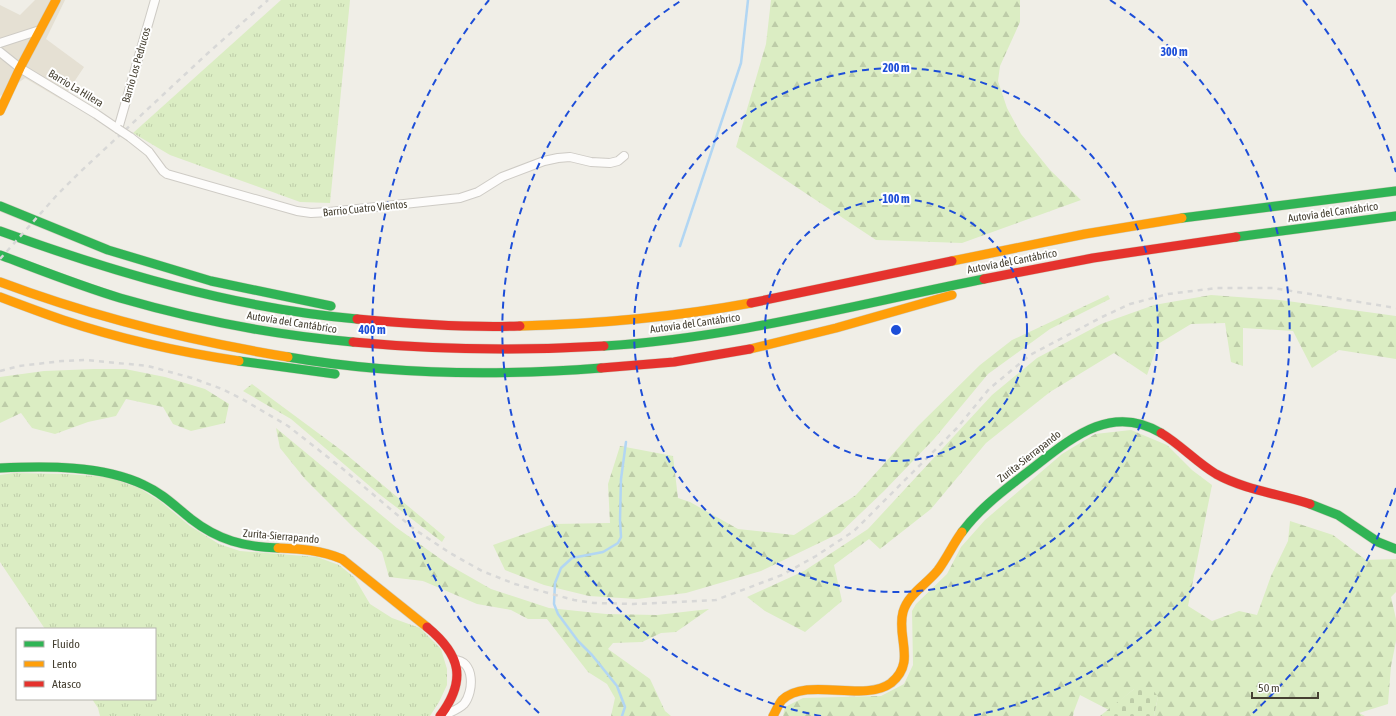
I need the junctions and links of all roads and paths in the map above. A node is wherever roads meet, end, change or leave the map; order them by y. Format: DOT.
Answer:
graph roads {
  1 [pos="56,0"];
  2 [pos="155,0"];
  3 [pos="40,30"];
  4 [pos="0,43"];
  5 [pos="0,52"];
  6 [pos="20,68"];
  7 [pos="0,111"];
  8 [pos="118,129"];
  9 [pos="624,156"];
  10 [pos="1396,191"];
  11 [pos="0,206"];
  12 [pos="1396,216"];
  13 [pos="0,231"];
  14 [pos="1160,247"];
  15 [pos="0,255"];
  16 [pos="0,282"];
  17 [pos="0,297"];
  18 [pos="338,307"];
  19 [pos="370,311"];
  20 [pos="613,321"];
  21 [pos="655,364"];
  22 [pos="0,468"];
  23 [pos="1396,549"];
  24 [pos="454,660"];
  25 [pos="441,716"];
  26 [pos="773,716"];
  1 -- 3 [label="main road"];
  2 -- 8 [label="street, Barrio Los Pedrucos"];
  3 -- 4 [label="street"];
  3 -- 6 [label="main road"];
  5 -- 6 [label="street, Barrio La Hilera"];
  6 -- 7 [label="main road"];
  6 -- 8 [label="street, Barrio La Hilera"];
  8 -- 9 [label="street, Barrio Cuatro Vientos, bridge"];
  10 -- 20 [label="main road, Autovía del Cantábrico"];
  11 -- 18 [label="main road"];
  12 -- 14 [label="main road, Autovía del Cantábrico"];
  13 -- 20 [label="main road, Autovía del Cantábrico"];
  14 -- 15 [label="main road, Autovía del Cantábrico"];
  14 -- 21 [label="main road"];
  16 -- 21 [label="main road"];
  17 -- 21 [label="main road"];
  19 -- 20 [label="main road"];
  22 -- 24 [label="main road, Zurita-Sierrapando"];
  23 -- 26 [label="main road, Zurita-Sierrapando"];
  24 -- 25 [label="main road, Zurita-Sierrapando"];
  24 -- 25 [label="street"];
}
